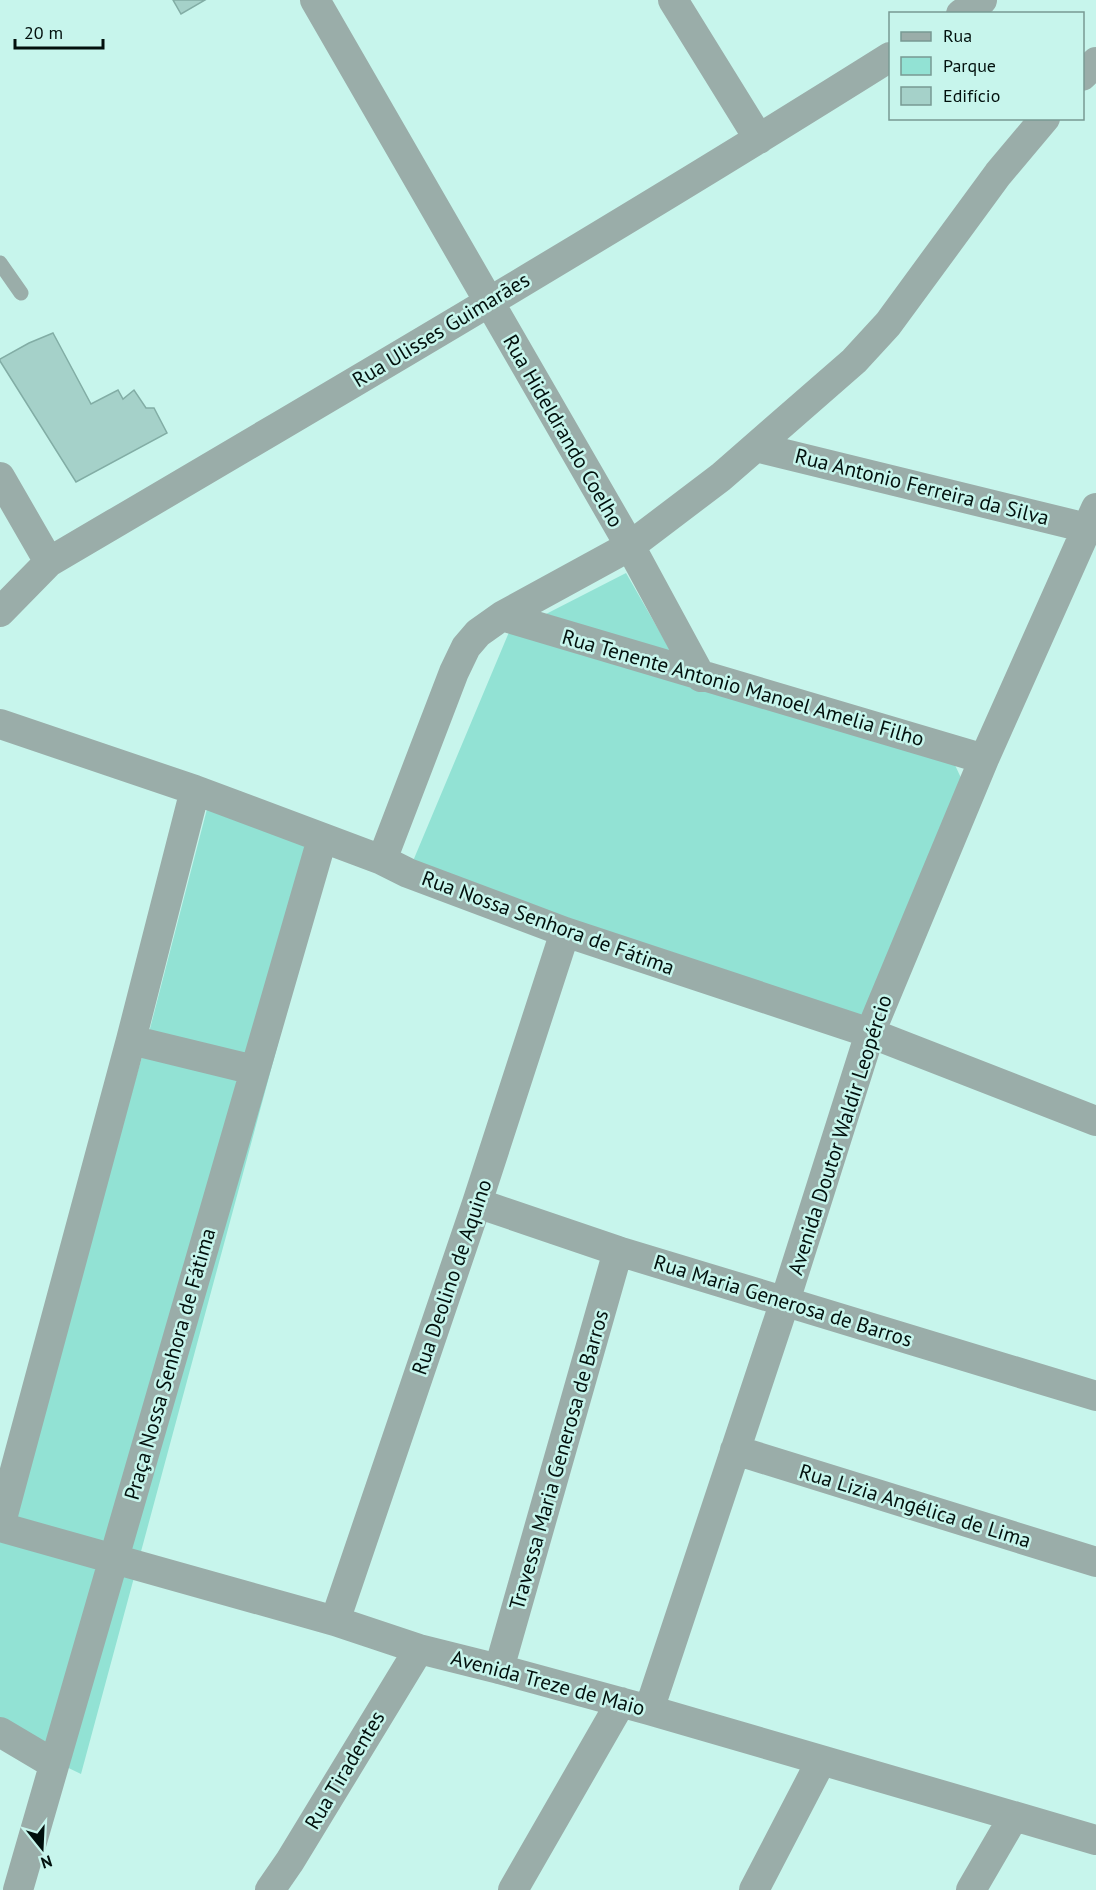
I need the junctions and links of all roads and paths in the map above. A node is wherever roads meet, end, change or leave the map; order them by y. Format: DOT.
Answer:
graph roads {
  1 [pos="315,0"];
  2 [pos="673,0"];
  3 [pos="982,0"];
  4 [pos="964,12"];
  5 [pos="889,58"];
  6 [pos="1096,62"];
  7 [pos="1084,75"];
  8 [pos="1043,120"];
  9 [pos="759,140"];
  10 [pos="0,263"];
  11 [pos="21,293"];
  12 [pos="489,302"];
  13 [pos="756,447"];
  14 [pos="0,477"];
  15 [pos="1091,518"];
  16 [pos="630,546"];
  17 [pos="49,562"];
  18 [pos="0,612"];
  19 [pos="502,616"];
  20 [pos="701,677"];
  21 [pos="0,724"];
  22 [pos="984,759"];
  23 [pos="195,790"];
  24 [pos="321,838"];
  25 [pos="382,860"];
  26 [pos="565,932"];
  27 [pos="870,1033"];
  28 [pos="130,1040"];
  29 [pos="254,1070"];
  30 [pos="1096,1120"];
  31 [pos="477,1203"];
  32 [pos="618,1251"];
  33 [pos="785,1301"];
  34 [pos="1094,1388"];
  35 [pos="735,1450"];
  36 [pos="0,1526"];
  37 [pos="114,1559"];
  38 [pos="1096,1562"];
  39 [pos="335,1621"];
  40 [pos="419,1649"];
  41 [pos="499,1668"];
  42 [pos="635,1706"];
  43 [pos="0,1732"];
  44 [pos="821,1761"];
  45 [pos="54,1764"];
  46 [pos="1014,1816"];
  47 [pos="1096,1840"];
  48 [pos="18,1890"];
  49 [pos="270,1890"];
  50 [pos="513,1890"];
  51 [pos="754,1890"];
  52 [pos="971,1890"];
  1 -- 12 [label="street, Rua Hideldrando Coelho"];
  2 -- 9 [label="street"];
  3 -- 4 [label="street"];
  5 -- 9 [label="street, Rua Ulisses Guimarães"];
  6 -- 7 [label="street"];
  8 -- 13 [label="street"];
  9 -- 12 [label="street, Rua Ulisses Guimarães"];
  10 -- 11 [label="lane"];
  12 -- 16 [label="street, Rua Hideldrando Coelho"];
  12 -- 17 [label="street, Rua Ulisses Guimarães"];
  13 -- 15 [label="street, Rua Antonio Ferreira da Silva"];
  13 -- 16 [label="street"];
  14 -- 17 [label="street"];
  15 -- 22 [label="street, Avenida Doutor Waldir Leopércio"];
  16 -- 19 [label="street"];
  16 -- 20 [label="street, Rua Hideldrando Coelho"];
  17 -- 18 [label="street, Rua Ulisses Guimarães"];
  19 -- 20 [label="street, Rua Tenente Antonio Manoel Amelia Filho"];
  19 -- 25 [label="street"];
  20 -- 22 [label="street, Rua Tenente Antonio Manoel Amelia Filho"];
  21 -- 23 [label="street, Rua Nossa Senhora de Fátima"];
  22 -- 27 [label="street, Avenida Doutor Waldir Leopércio"];
  23 -- 24 [label="street, Rua Nossa Senhora de Fátima"];
  23 -- 28 [label="street"];
  24 -- 25 [label="street, Rua Nossa Senhora de Fátima"];
  24 -- 29 [label="street, Praça Nossa Senhora de Fátima"];
  25 -- 26 [label="street, Rua Nossa Senhora de Fátima"];
  26 -- 27 [label="street, Rua Nossa Senhora de Fátima"];
  26 -- 31 [label="street, Rua Deolino de Aquino"];
  27 -- 30 [label="street, Rua Nossa Senhora de Fátima"];
  27 -- 33 [label="street, Avenida Doutor Waldir Leopércio"];
  28 -- 29 [label="street"];
  28 -- 36 [label="street"];
  29 -- 37 [label="street, Praça Nossa Senhora de Fátima"];
  31 -- 32 [label="street, Rua Maria Generosa de Barros"];
  31 -- 39 [label="street, Rua Deolino de Aquino"];
  32 -- 33 [label="street, Rua Maria Generosa de Barros"];
  32 -- 41 [label="street, Travessa Maria Generosa de Barros"];
  33 -- 34 [label="street, Rua Maria Generosa de Barros"];
  33 -- 35 [label="street, Avenida Doutor Waldir Leopércio"];
  35 -- 38 [label="street, Rua Lizia Angélica de Lima"];
  35 -- 42 [label="street, Avenida Doutor Waldir Leopércio"];
  36 -- 37 [label="street, Avenida Treze de Maio"];
  37 -- 39 [label="street, Avenida Treze de Maio"];
  37 -- 45 [label="street, Praça Nossa Senhora de Fátima"];
  39 -- 40 [label="street, Avenida Treze de Maio"];
  40 -- 41 [label="street, Avenida Treze de Maio"];
  40 -- 49 [label="street, Rua Tiradentes"];
  41 -- 42 [label="street, Avenida Treze de Maio"];
  42 -- 44 [label="street, Avenida Treze de Maio"];
  42 -- 50 [label="street, Avenida Doutor Waldir Leopércio"];
  43 -- 45 [label="street"];
  44 -- 46 [label="street, Avenida Treze de Maio"];
  44 -- 51 [label="street"];
  45 -- 48 [label="street, Praça Nossa Senhora de Fátima"];
  46 -- 47 [label="street, Avenida Treze de Maio"];
  46 -- 52 [label="street"];
}
